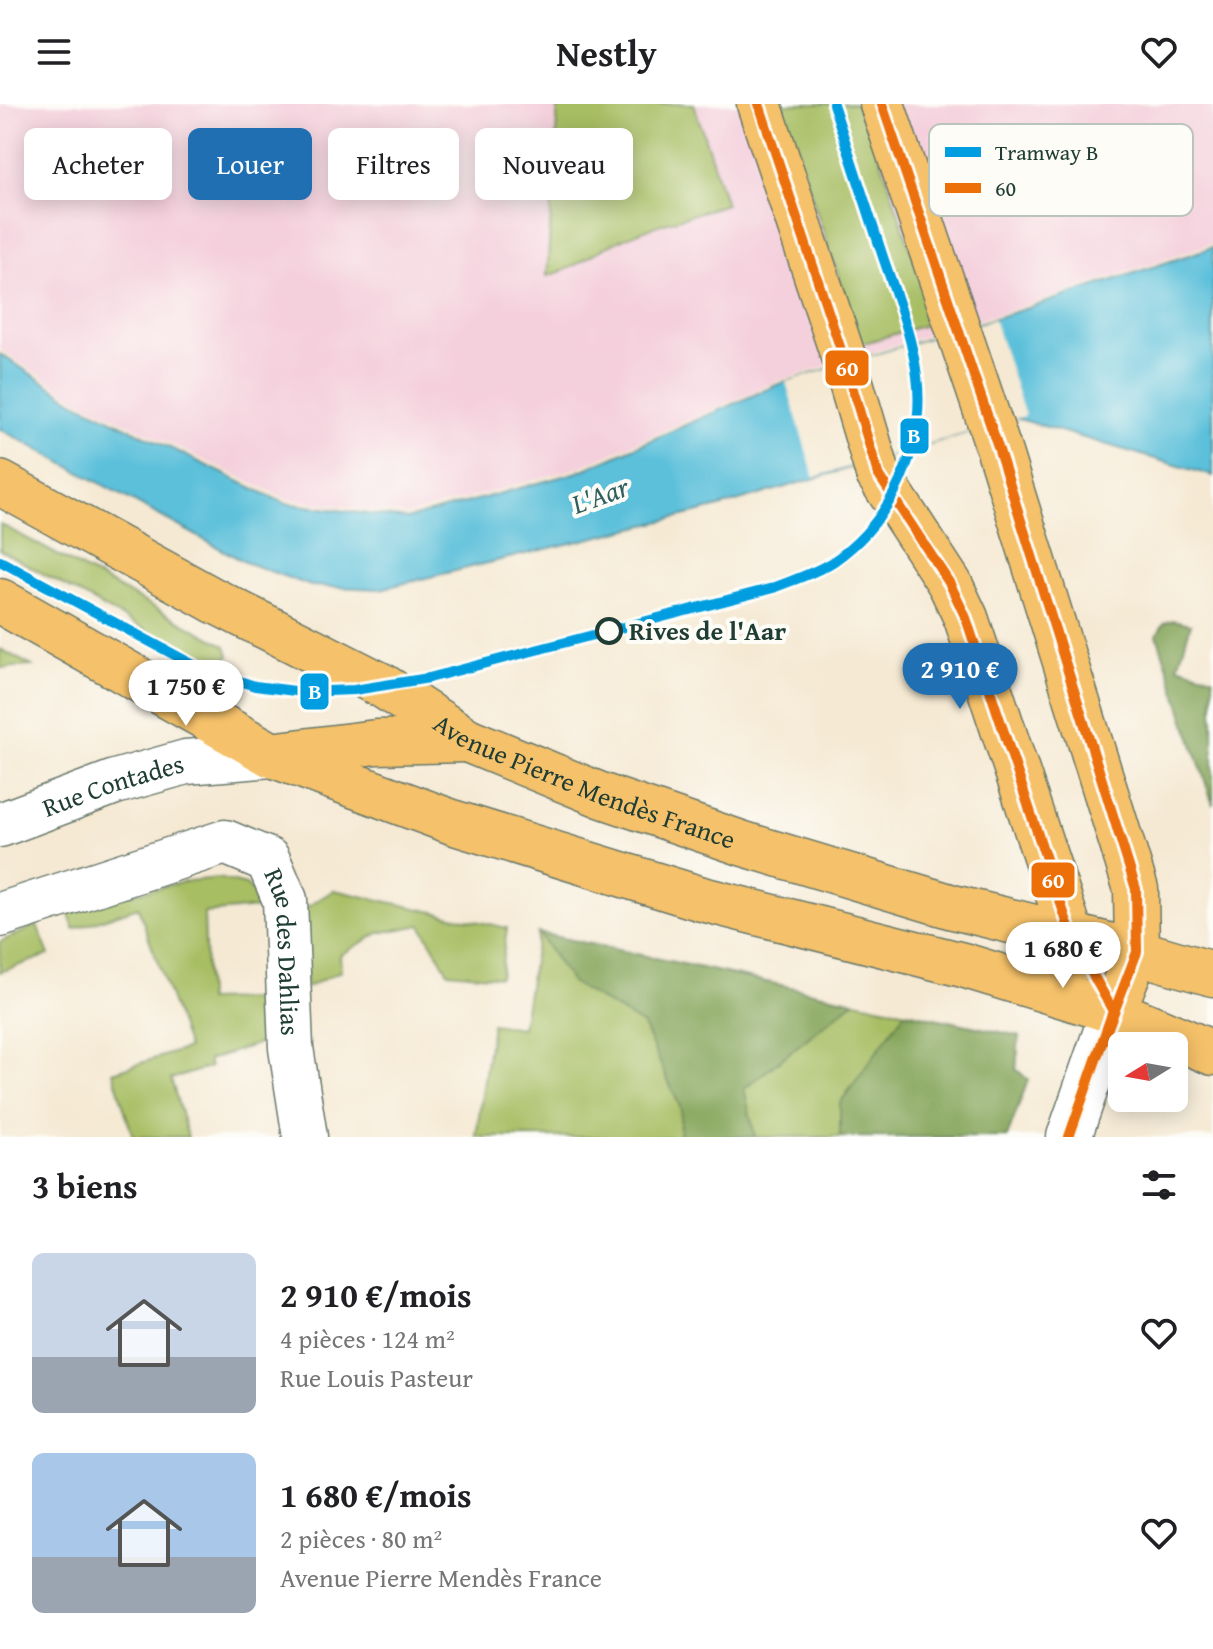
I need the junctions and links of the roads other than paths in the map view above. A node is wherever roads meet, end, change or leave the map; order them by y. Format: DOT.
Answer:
graph roads {
  1 [pos="759,104"];
  2 [pos="882,104"];
  3 [pos="0,483"];
  4 [pos="0,601"];
  5 [pos="467,740"];
  6 [pos="272,755"];
  7 [pos="0,825"];
  8 [pos="0,915"];
  9 [pos="1072,937"];
  10 [pos="1137,952"];
  11 [pos="1213,974"];
  12 [pos="1113,1011"];
  13 [pos="1213,1053"];
  14 [pos="1073,1136"];
  15 [pos="305,1137"];
  1 -- 9 [label="main road"];
  2 -- 10 [label="main road"];
  3 -- 5 [label="main road, Avenue Pierre Mendès France"];
  4 -- 6 [label="main road"];
  5 -- 6 [label="main road, Rue Contades"];
  5 -- 9 [label="main road, Avenue Pierre Mendès France"];
  6 -- 7 [label="street, Rue Contades"];
  6 -- 12 [label="main road"];
  8 -- 15 [label="street, Rue des Dahlias"];
  9 -- 10 [label="main road, Avenue Pierre Mendès France"];
  9 -- 12 [label="main road"];
  10 -- 11 [label="main road, Avenue Pierre Mendès France"];
  10 -- 12 [label="main road"];
  12 -- 13 [label="main road"];
  12 -- 14 [label="street"];
}
